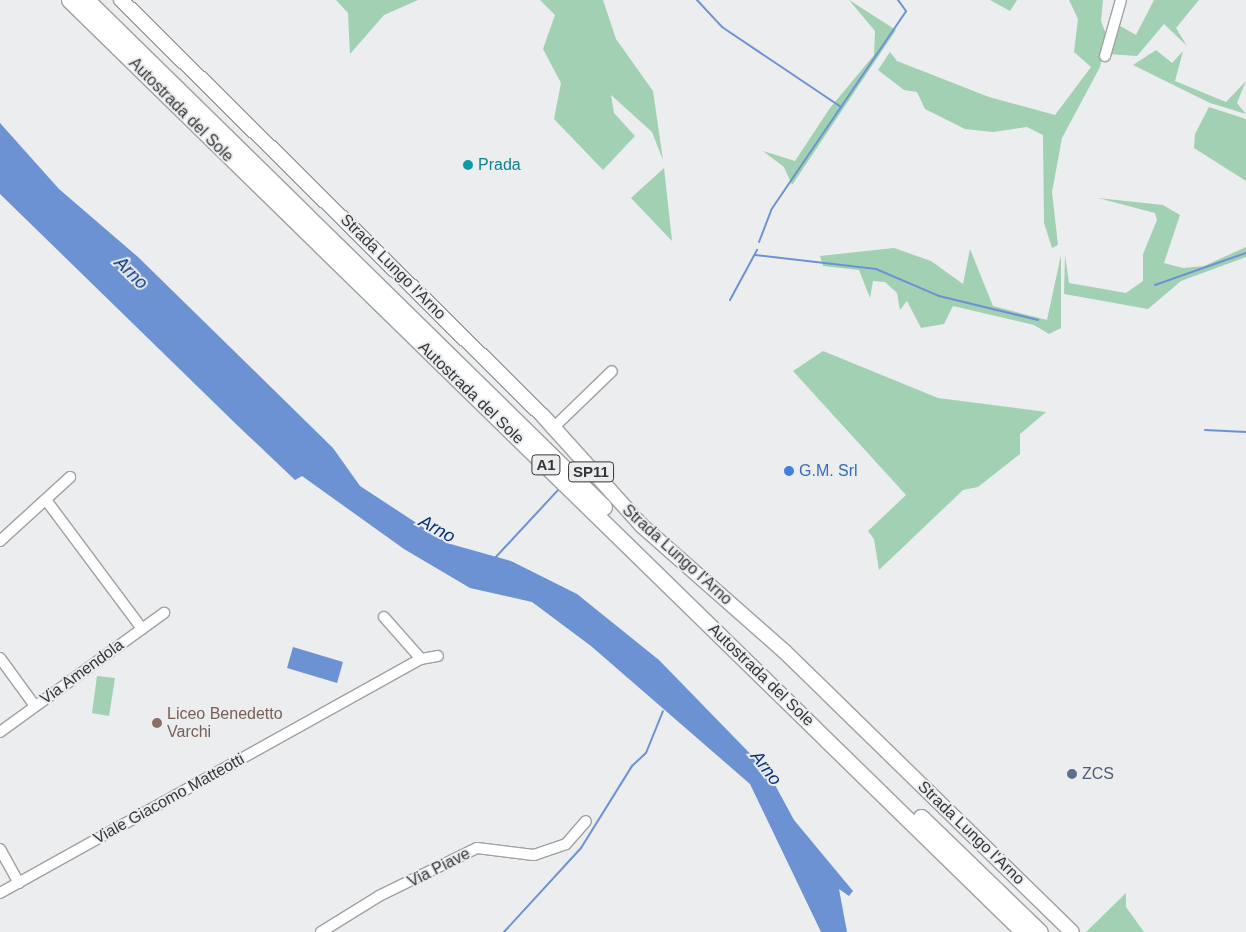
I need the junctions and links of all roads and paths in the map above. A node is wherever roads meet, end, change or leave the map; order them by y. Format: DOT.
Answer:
graph roads {
  1 [pos="69,0"];
  2 [pos="87,0"];
  3 [pos="121,0"];
  4 [pos="1121,0"];
  5 [pos="1105,56"];
  6 [pos="612,371"];
  7 [pos="552,429"];
  8 [pos="70,477"];
  9 [pos="46,500"];
  10 [pos="0,541"];
  11 [pos="164,613"];
  12 [pos="384,617"];
  13 [pos="142,629"];
  14 [pos="438,656"];
  15 [pos="0,658"];
  16 [pos="421,659"];
  17 [pos="35,706"];
  18 [pos="0,732"];
  19 [pos="586,821"];
  20 [pos="0,849"];
  21 [pos="19,882"];
  22 [pos="0,893"];
  23 [pos="321,932"];
  24 [pos="1023,932"];
  25 [pos="1040,932"];
  26 [pos="1072,932"];
  1 -- 24 [label="highway, Autostrada del Sole / A1"];
  2 -- 25 [label="highway, Autostrada del Sole / A1"];
  3 -- 7 [label="main road, Strada Lungo l'Arno / SP11"];
  4 -- 5 [label="street"];
  6 -- 7 [label="street"];
  7 -- 26 [label="main road, Strada Lungo l'Arno / SP11"];
  8 -- 9 [label="street"];
  9 -- 10 [label="street"];
  9 -- 13 [label="street"];
  11 -- 13 [label="street, Via Amendola"];
  12 -- 16 [label="street"];
  13 -- 17 [label="street, Via Amendola"];
  14 -- 16 [label="street, Viale Giacomo Matteotti"];
  15 -- 17 [label="street"];
  16 -- 21 [label="street, Viale Giacomo Matteotti"];
  17 -- 18 [label="street, Via Amendola"];
  19 -- 23 [label="street, Via Piave"];
  20 -- 21 [label="street"];
  21 -- 22 [label="street, Viale Giacomo Matteotti"];
}
